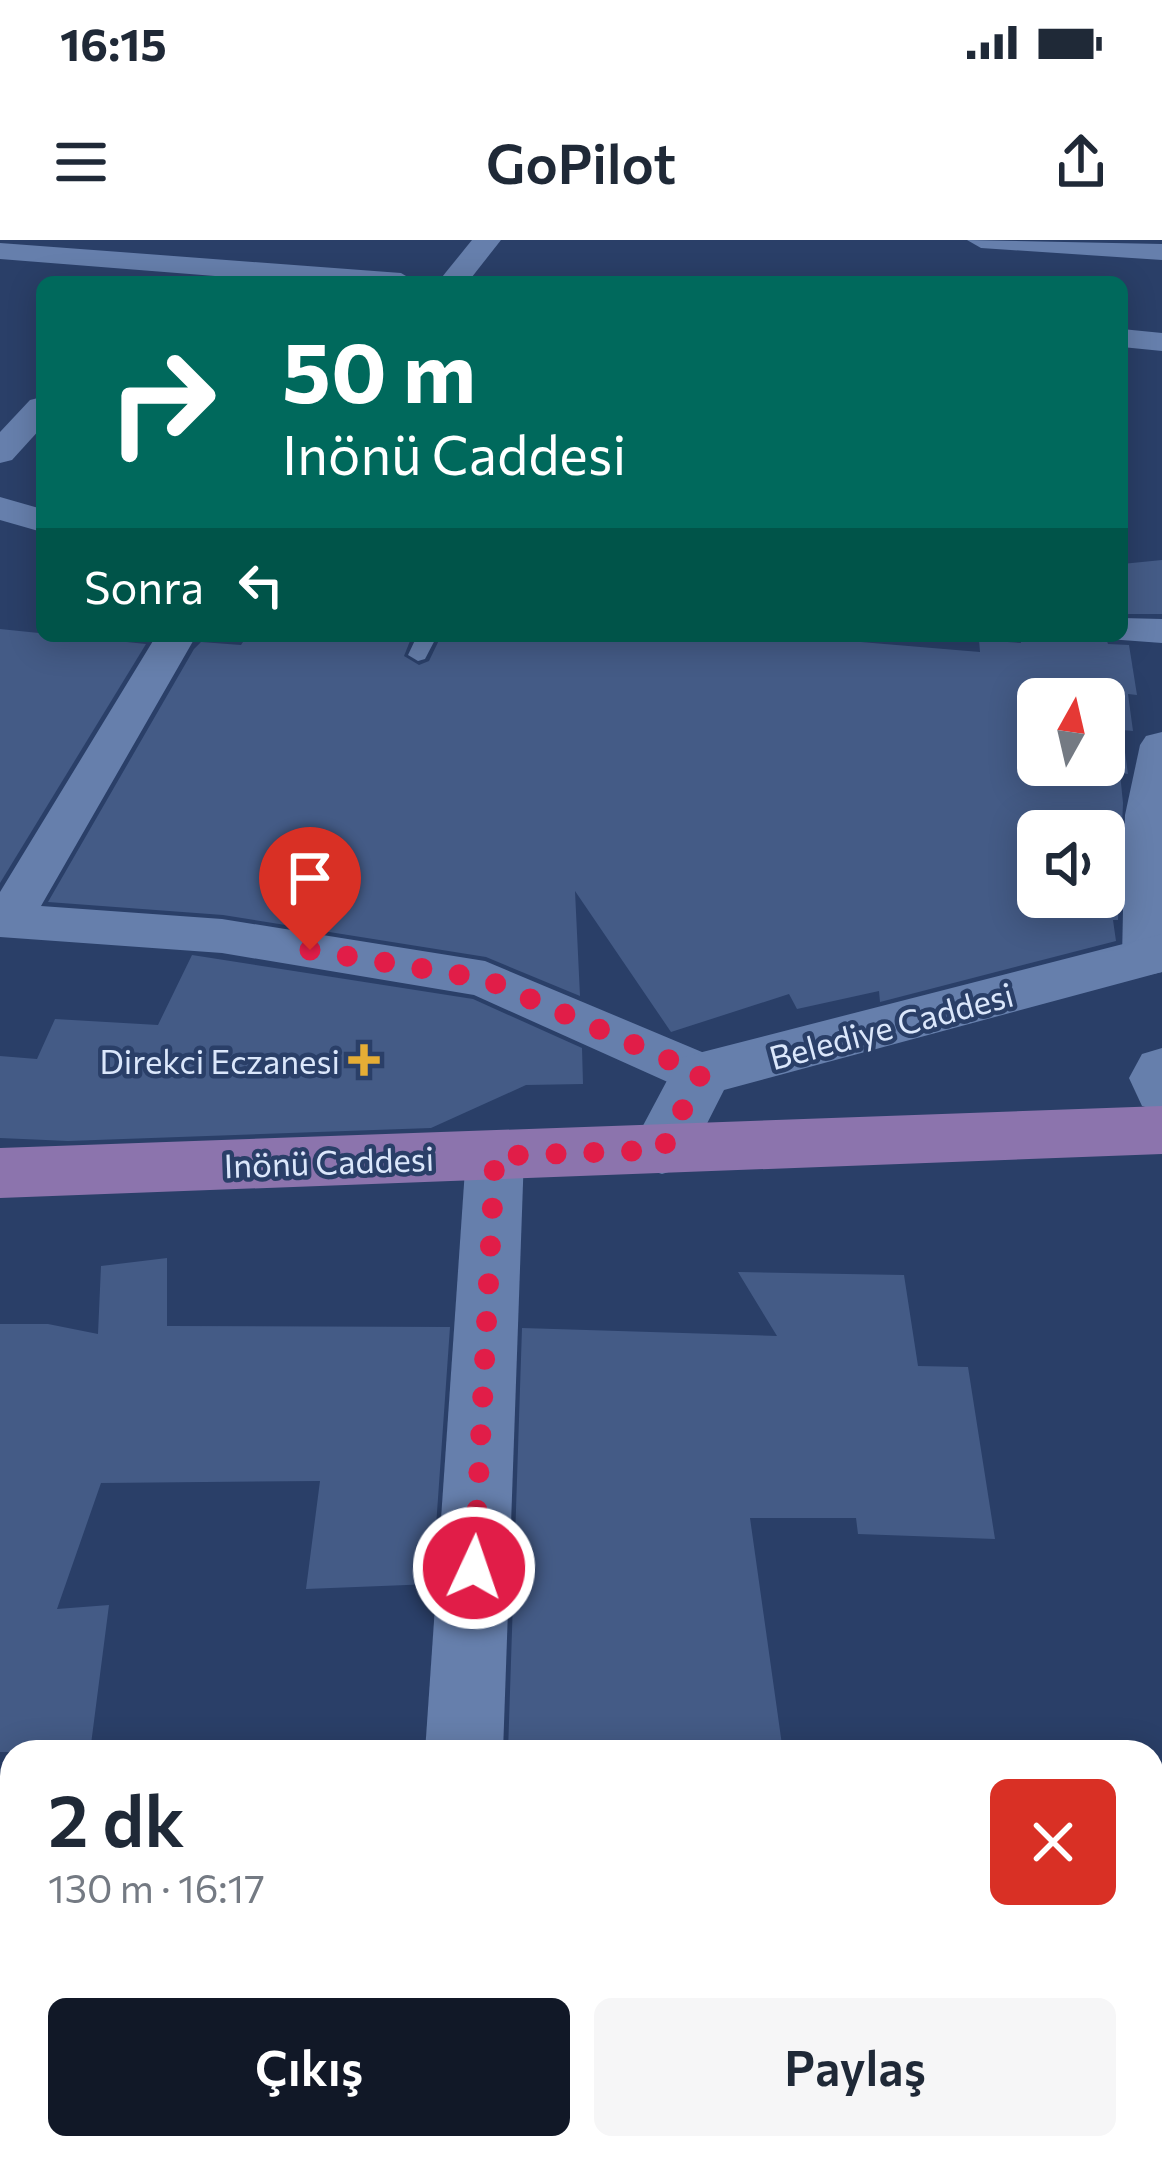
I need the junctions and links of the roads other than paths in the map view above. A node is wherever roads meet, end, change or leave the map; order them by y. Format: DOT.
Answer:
graph roads {
  1 [pos="487,240"];
  2 [pos="981,240"];
  3 [pos="1155,248"];
  4 [pos="0,251"];
  5 [pos="174,262"];
  6 [pos="333,276"];
  7 [pos="458,276"];
  8 [pos="1128,339"];
  9 [pos="1162,342"];
  10 [pos="36,414"];
  11 [pos="0,454"];
  12 [pos="1,510"];
  13 [pos="36,519"];
  14 [pos="1128,630"];
  15 [pos="1162,631"];
  16 [pos="172,642"];
  17 [pos="1162,746"];
  18 [pos="4,920"];
  19 [pos="1155,956"];
  20 [pos="1162,1068"];
  21 [pos="701,1074"];
  22 [pos="1162,1091"];
  23 [pos="1162,1130"];
  24 [pos="662,1150"];
  25 [pos="495,1156"];
  26 [pos="0,1173"];
  27 [pos="465,1740"];
  1 -- 7 [label="street"];
  2 -- 3 [label="street"];
  4 -- 5 [label="street"];
  5 -- 6 [label="street"];
  8 -- 9 [label="street"];
  10 -- 11 [label="street"];
  12 -- 13 [label="street"];
  14 -- 15 [label="street"];
  16 -- 18 [label="street"];
  17 -- 19 [label="street"];
  18 -- 21 [label="street"];
  19 -- 21 [label="street, Belediye Caddesi"];
  20 -- 22 [label="street"];
  21 -- 24 [label="street"];
  23 -- 24 [label="main road, Inönü Caddesi"];
  24 -- 25 [label="main road, Inönü Caddesi"];
  25 -- 26 [label="main road, Inönü Caddesi"];
  25 -- 27 [label="street"];
}
